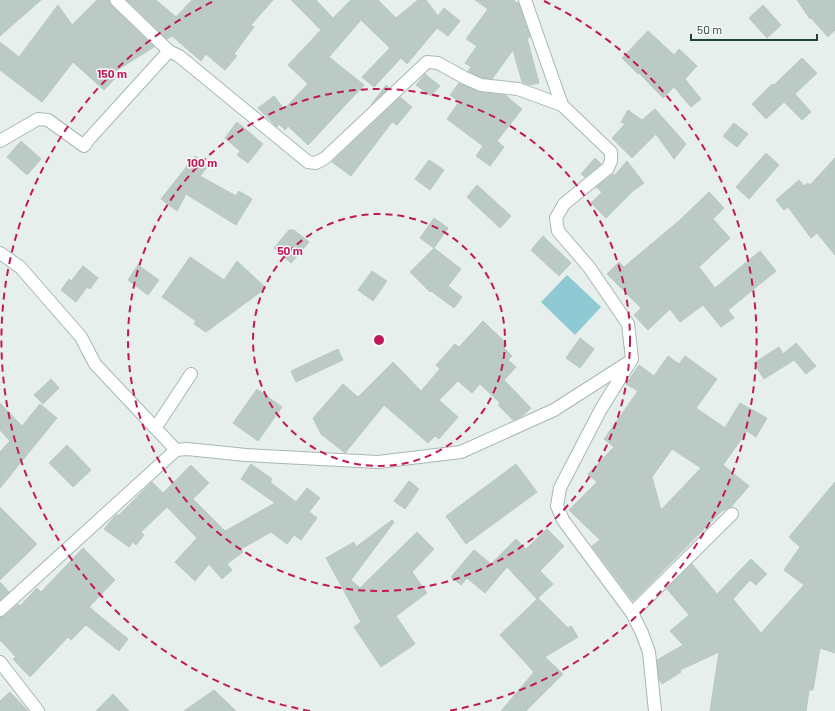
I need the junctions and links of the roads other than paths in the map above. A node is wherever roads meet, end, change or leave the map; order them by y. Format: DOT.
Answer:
graph roads {
  1 [pos="116,0"];
  2 [pos="525,0"];
  3 [pos="169,51"];
  4 [pos="562,105"];
  5 [pos="0,141"];
  6 [pos="0,253"];
  7 [pos="632,359"];
  8 [pos="191,374"];
  9 [pos="156,428"];
  10 [pos="176,450"];
  11 [pos="732,514"];
  12 [pos="0,610"];
  13 [pos="632,613"];
  14 [pos="0,662"];
  15 [pos="38,711"];
  16 [pos="655,711"];
  1 -- 3 [label="street"];
  2 -- 4 [label="street"];
  3 -- 4 [label="street"];
  3 -- 5 [label="street"];
  4 -- 7 [label="street"];
  6 -- 9 [label="street"];
  7 -- 10 [label="street"];
  7 -- 13 [label="street"];
  8 -- 9 [label="street"];
  9 -- 10 [label="street"];
  10 -- 12 [label="street"];
  11 -- 13 [label="street"];
  13 -- 16 [label="street"];
  14 -- 15 [label="street"];
}
